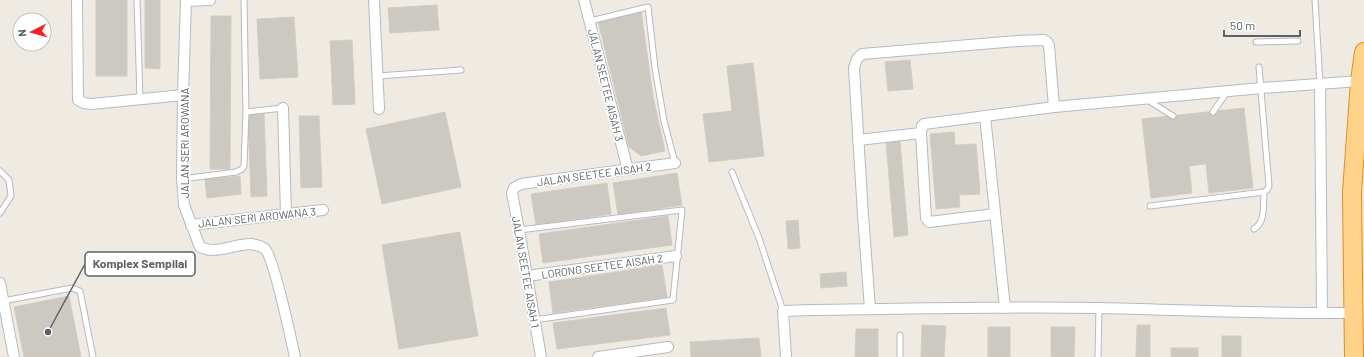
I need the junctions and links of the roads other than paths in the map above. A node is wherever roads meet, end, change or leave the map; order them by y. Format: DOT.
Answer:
graph roads {
  1 [pos="77,0"];
  2 [pos="137,0"];
  3 [pos="210,0"];
  4 [pos="244,0"];
  5 [pos="374,0"];
  6 [pos="584,0"];
  7 [pos="1315,0"];
  8 [pos="186,1"];
  9 [pos="590,21"];
  10 [pos="1298,41"];
  11 [pos="1256,42"];
  12 [pos="1364,52"];
  13 [pos="1259,67"];
  14 [pos="461,70"];
  15 [pos="378,76"];
  16 [pos="1360,81"];
  17 [pos="1320,83"];
  18 [pos="1262,88"];
  19 [pos="1228,91"];
  20 [pos="183,95"];
  21 [pos="140,99"];
  22 [pos="1145,99"];
  23 [pos="1054,107"];
  24 [pos="283,108"];
  25 [pos="379,109"];
  26 [pos="246,112"];
  27 [pos="1213,112"];
  28 [pos="985,116"];
  29 [pos="1173,116"];
  30 [pos="921,133"];
  31 [pos="858,140"];
  32 [pos="675,163"];
  33 [pos="628,170"];
  34 [pos="0,171"];
  35 [pos="732,172"];
  36 [pos="182,179"];
  37 [pos="514,188"];
  38 [pos="1264,192"];
  39 [pos="1150,206"];
  40 [pos="323,210"];
  41 [pos="0,213"];
  42 [pos="286,214"];
  43 [pos="995,214"];
  44 [pos="191,225"];
  45 [pos="1254,229"];
  46 [pos="520,230"];
  47 [pos="676,256"];
  48 [pos="527,276"];
  49 [pos="0,283"];
  50 [pos="3,301"];
  51 [pos="1005,308"];
  52 [pos="1099,308"];
  53 [pos="870,309"];
  54 [pos="783,311"];
  55 [pos="1322,313"];
  56 [pos="1354,313"];
  57 [pos="534,320"];
  58 [pos="900,335"];
  59 [pos="668,347"];
  60 [pos="14,357"];
  61 [pos="93,357"];
  62 [pos="295,357"];
  63 [pos="541,357"];
  64 [pos="598,357"];
  65 [pos="786,357"];
  66 [pos="900,357"];
  67 [pos="1098,357"];
  68 [pos="1354,357"];
  1 -- 21 [label="street"];
  2 -- 21 [label="lane"];
  3 -- 8 [label="street"];
  4 -- 26 [label="lane"];
  5 -- 15 [label="street"];
  6 -- 9 [label="street, JALAN SEETEE AISAH 3"];
  7 -- 17 [label="lane"];
  8 -- 20 [label="street, JALAN SERI AROWANA"];
  9 -- 32 [label="lane"];
  9 -- 33 [label="street, JALAN SEETEE AISAH 3"];
  10 -- 11 [label="lane"];
  12 -- 16 [label="highway"];
  13 -- 18 [label="lane"];
  14 -- 15 [label="lane"];
  15 -- 25 [label="street"];
  16 -- 17 [label="street"];
  16 -- 56 [label="highway"];
  17 -- 18 [label="street"];
  17 -- 55 [label="street"];
  18 -- 19 [label="street"];
  18 -- 38 [label="lane"];
  19 -- 22 [label="street"];
  19 -- 27 [label="lane"];
  20 -- 21 [label="street"];
  20 -- 36 [label="street, JALAN SERI AROWANA"];
  22 -- 23 [label="street"];
  22 -- 29 [label="lane"];
  23 -- 28 [label="street"];
  23 -- 31 [label="street"];
  24 -- 26 [label="lane"];
  24 -- 42 [label="street"];
  26 -- 36 [label="lane"];
  28 -- 30 [label="street"];
  28 -- 43 [label="street"];
  30 -- 31 [label="street"];
  30 -- 43 [label="street"];
  31 -- 53 [label="street"];
  32 -- 33 [label="street, JALAN SEETEE AISAH 2"];
  33 -- 37 [label="street, JALAN SEETEE AISAH 2"];
  34 -- 41 [label="lane"];
  35 -- 54 [label="lane"];
  36 -- 44 [label="street, JALAN SERI AROWANA"];
  37 -- 46 [label="street, JALAN SEETEE AISAH 1"];
  38 -- 39 [label="lane"];
  38 -- 45 [label="lane"];
  40 -- 42 [label="street, JALAN SERI AROWANA 3"];
  42 -- 44 [label="street, JALAN SERI AROWANA 3"];
  43 -- 51 [label="street"];
  44 -- 62 [label="street, JALAN SERI AROWANA"];
  46 -- 47 [label="lane"];
  46 -- 48 [label="street, JALAN SEETEE AISAH 1"];
  47 -- 48 [label="street, LORONG SEETEE AISAH 2"];
  47 -- 57 [label="lane"];
  48 -- 57 [label="street, JALAN SEETEE AISAH 1"];
  49 -- 50 [label="street"];
  50 -- 60 [label="street"];
  50 -- 61 [label="lane"];
  51 -- 52 [label="street"];
  51 -- 53 [label="street"];
  52 -- 55 [label="street"];
  52 -- 67 [label="lane"];
  53 -- 54 [label="street"];
  54 -- 65 [label="street"];
  55 -- 56 [label="street"];
  56 -- 68 [label="highway"];
  57 -- 63 [label="street, JALAN SEETEE AISAH 1"];
  58 -- 66 [label="lane"];
  59 -- 64 [label="street"];
}
